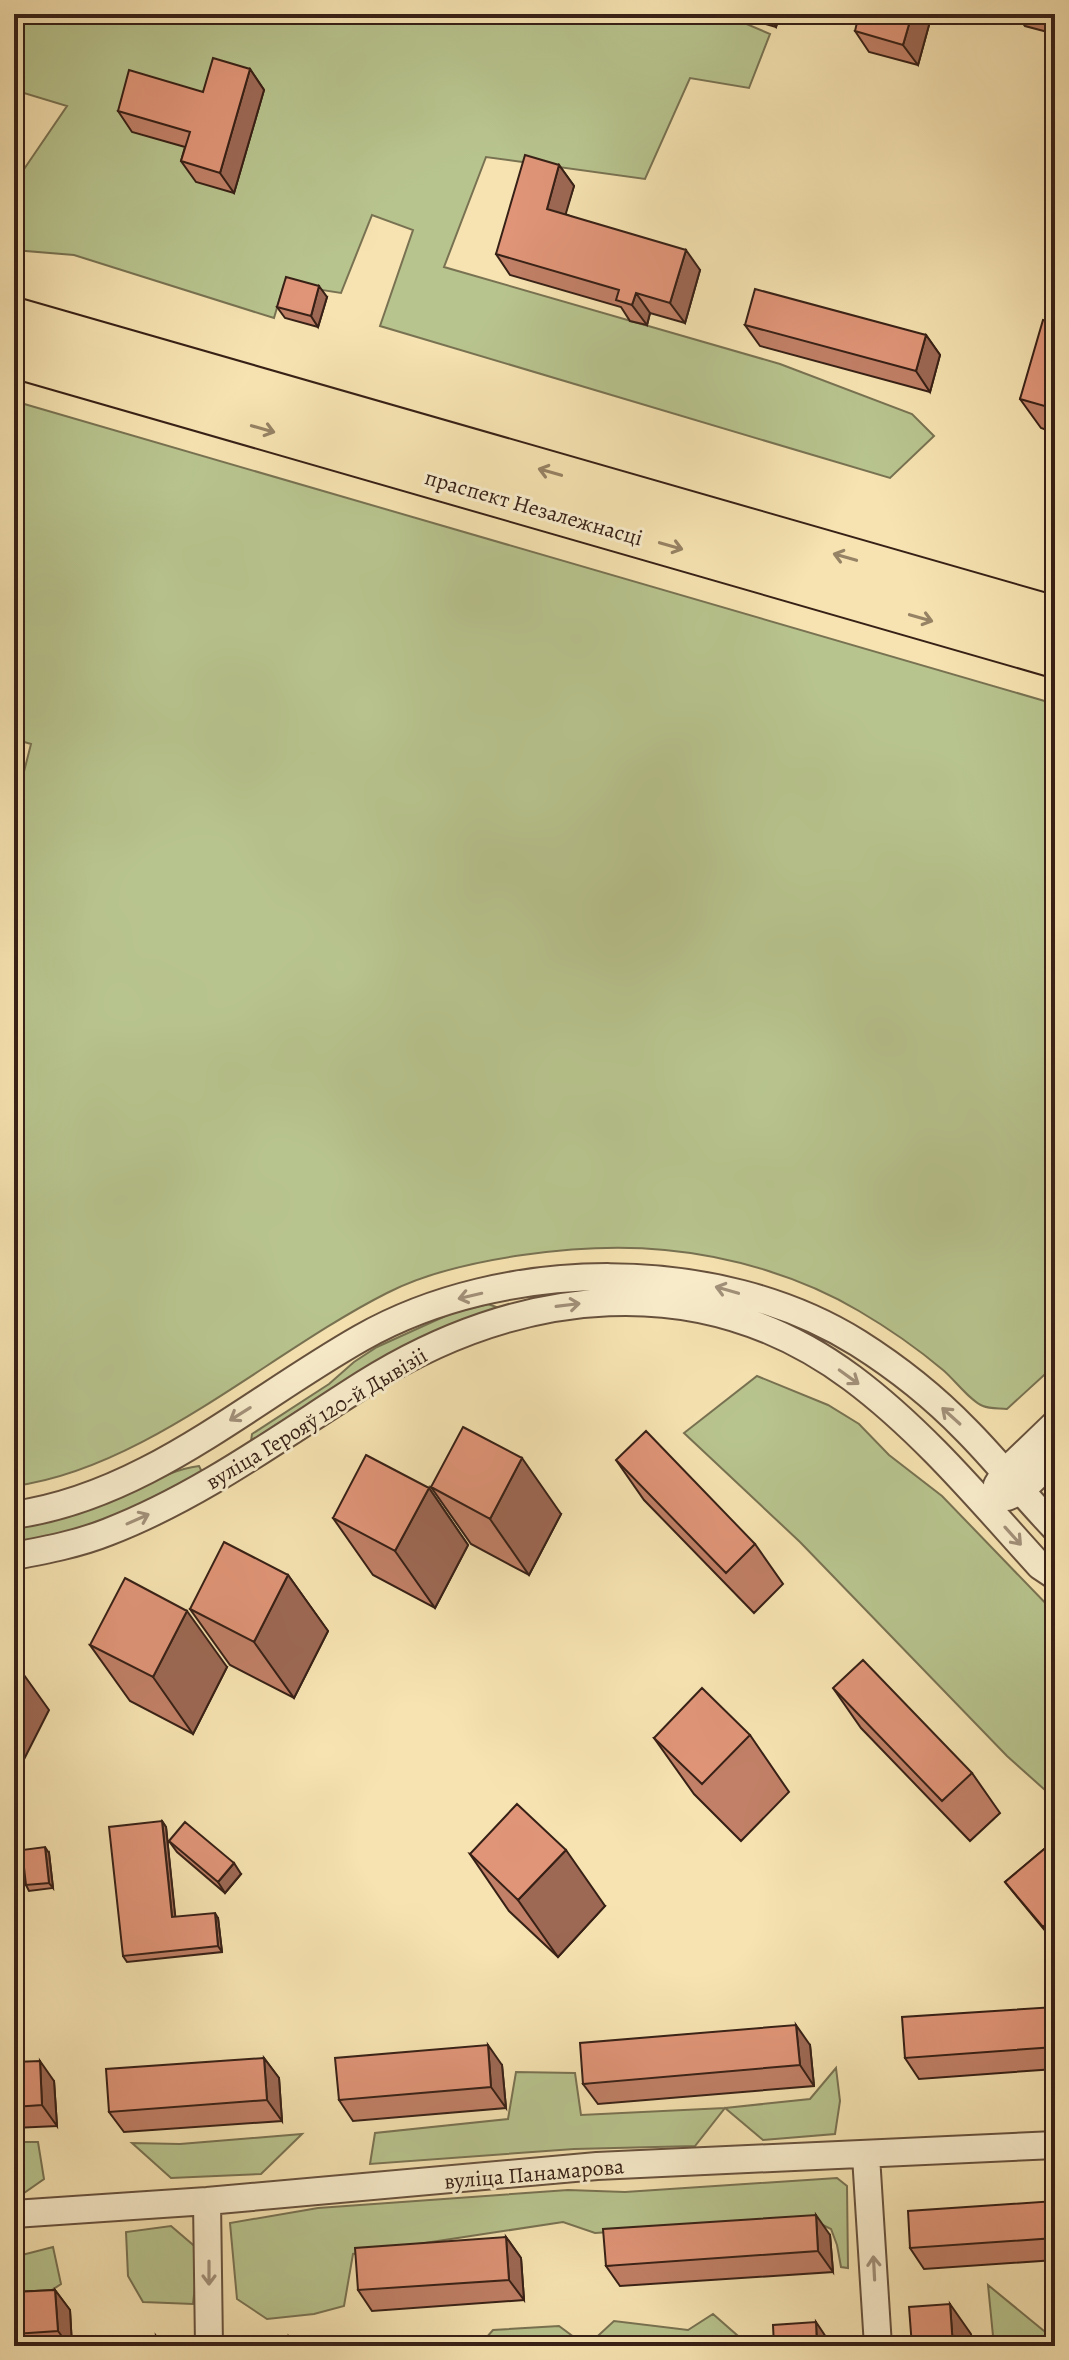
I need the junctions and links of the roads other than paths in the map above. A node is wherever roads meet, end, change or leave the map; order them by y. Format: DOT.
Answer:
graph roads {
  1 [pos="14,294"];
  2 [pos="14,318"];
  3 [pos="14,357"];
  4 [pos="14,381"];
  5 [pos="191,388"];
  6 [pos="1055,617"];
  7 [pos="1055,657"];
  8 [pos="1055,1424"];
  9 [pos="1055,1458"];
  10 [pos="1013,1482"];
  11 [pos="985,1506"];
  12 [pos="14,1515"];
  13 [pos="1055,1528"];
  14 [pos="14,1556"];
  15 [pos="1055,1576"];
  16 [pos="1055,2145"];
  17 [pos="866,2156"];
  18 [pos="207,2201"];
  19 [pos="14,2214"];
  20 [pos="209,2346"];
  21 [pos="878,2346"];
  1 -- 5 [label="highway"];
  2 -- 5 [label="highway, праспект Незалежнасці"];
  3 -- 5 [label="highway, праспект Незалежнасці"];
  4 -- 5 [label="highway"];
  6 -- 5 [label="highway, праспект Незалежнасці, one-way"];
  5 -- 7 [label="highway, праспект Незалежнасці, one-way"];
  8 -- 10 [label="street"];
  9 -- 10 [label="street"];
  10 -- 11 [label="street"];
  10 -- 12 [label="street, вуліца Герояў 120-й Дывізіі, one-way"];
  10 -- 13 [label="street, вуліца Герояў 120-й Дывізіі"];
  14 -- 11 [label="street, вуліца Герояў 120-й Дывізіі, one-way"];
  11 -- 15 [label="street, вуліца Герояў 120-й Дывізіі, one-way"];
  16 -- 17 [label="street, вуліца Панамарова"];
  17 -- 18 [label="street, вуліца Панамарова"];
  21 -- 17 [label="street, one-way"];
  18 -- 19 [label="street, вуліца Панамарова"];
  18 -- 20 [label="street, one-way"];
}
